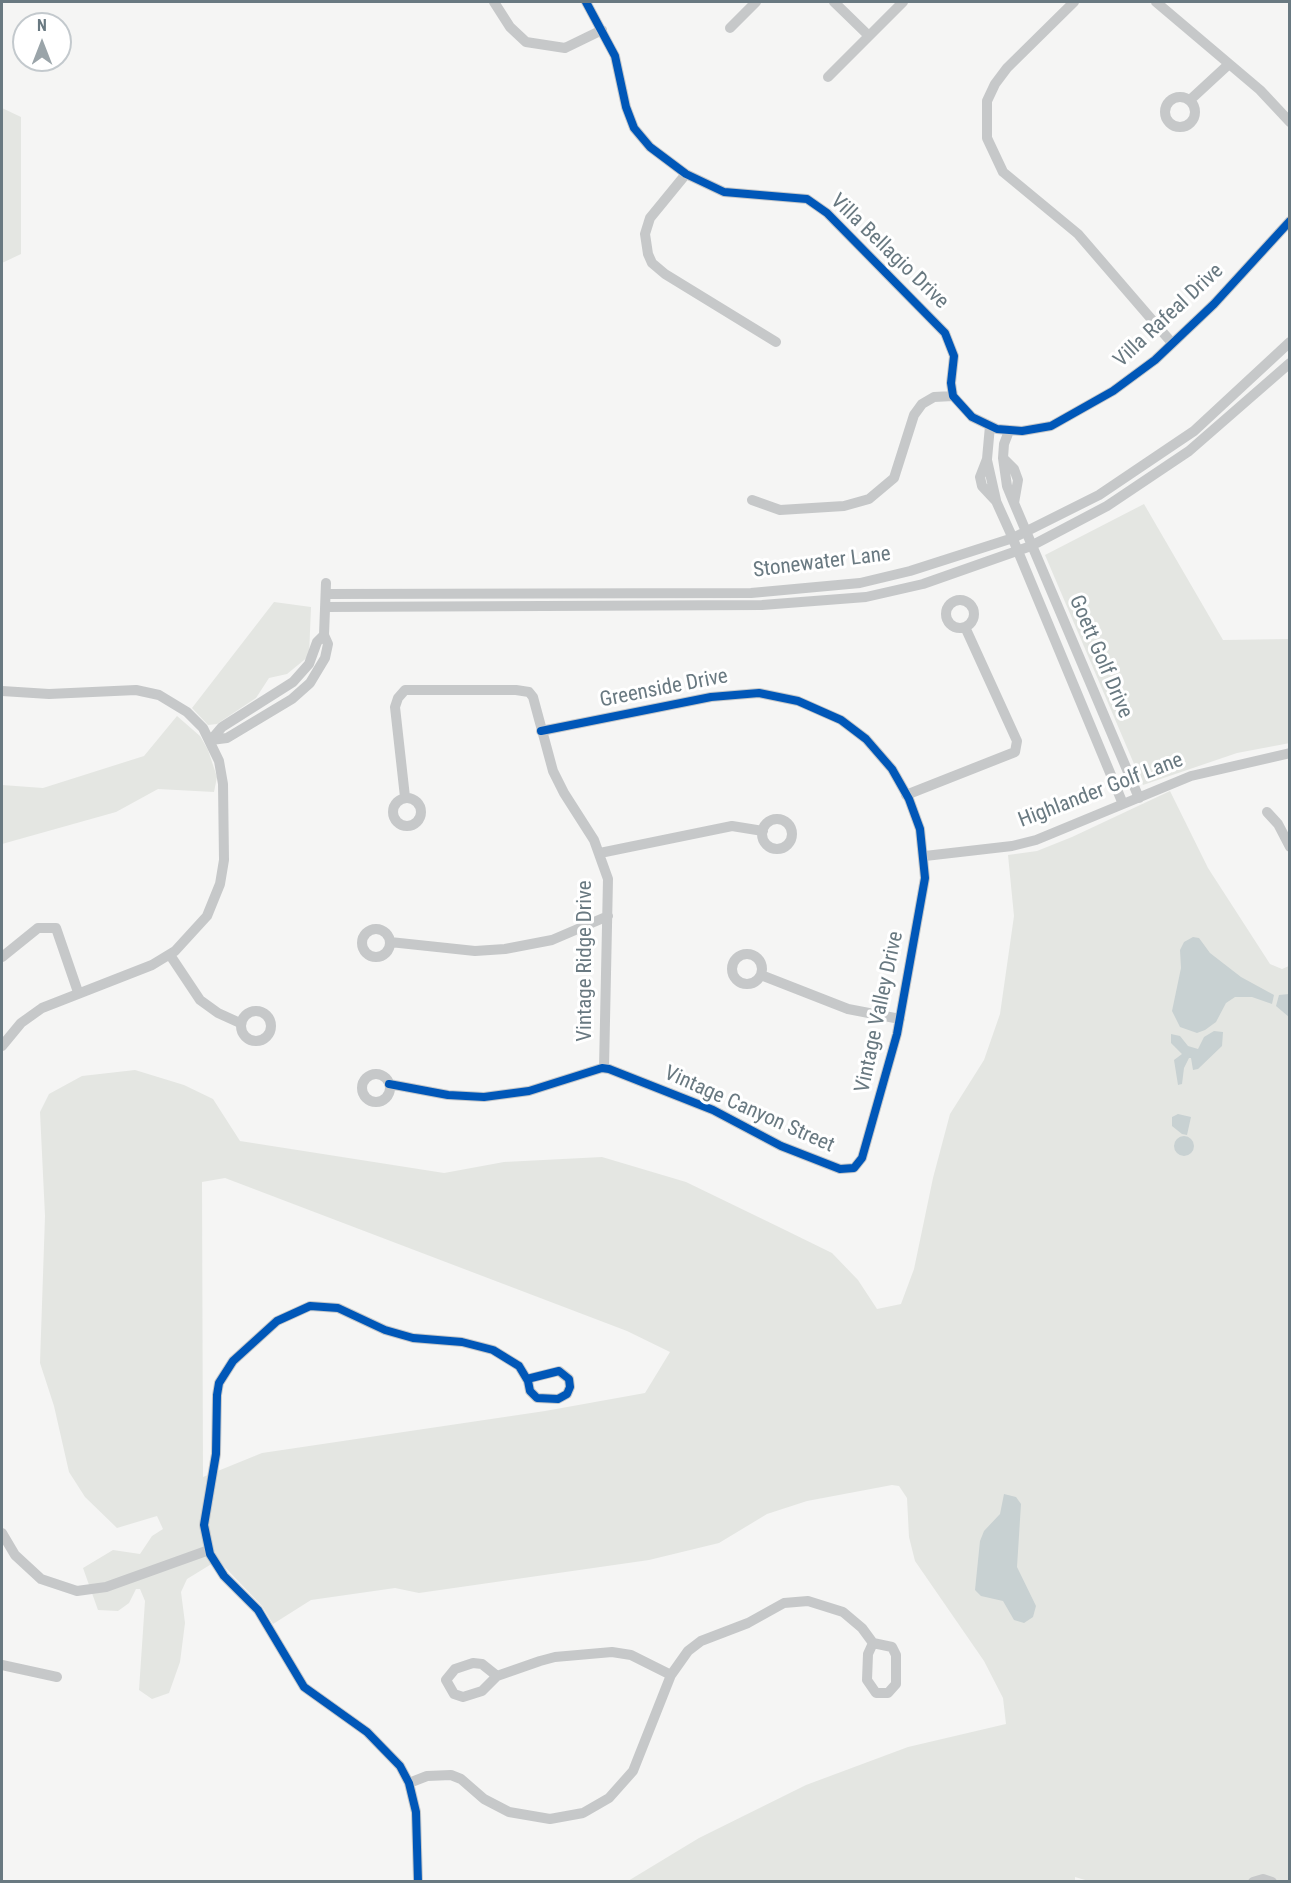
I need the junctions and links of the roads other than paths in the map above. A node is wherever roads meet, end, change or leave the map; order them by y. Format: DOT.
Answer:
graph roads {
  1 [pos="494,2"];
  2 [pos="586,2"];
  3 [pos="756,2"];
  4 [pos="834,2"];
  5 [pos="903,2"];
  6 [pos="1074,2"];
  7 [pos="1156,2"];
  8 [pos="730,28"];
  9 [pos="602,30"];
  10 [pos="869,36"];
  11 [pos="1229,64"];
  12 [pos="828,77"];
  13 [pos="1190,100"];
  14 [pos="1290,122"];
  15 [pos="686,174"];
  16 [pos="1290,221"];
  17 [pos="776,342"];
  18 [pos="1290,342"];
  19 [pos="1172,344"];
  20 [pos="1290,363"];
  21 [pos="953,396"];
  22 [pos="990,426"];
  23 [pos="1009,431"];
  24 [pos="752,500"];
  25 [pos="1026,532"];
  26 [pos="1013,538"];
  27 [pos="1031,546"];
  28 [pos="1018,551"];
  29 [pos="325,607"];
  30 [pos="966,627"];
  31 [pos="2,691"];
  32 [pos="542,731"];
  33 [pos="211,740"];
  34 [pos="1290,753"];
  35 [pos="906,795"];
  36 [pos="405,797"];
  37 [pos="1139,798"];
  38 [pos="1123,804"];
  39 [pos="1267,812"];
  40 [pos="763,831"];
  41 [pos="1290,847"];
  42 [pos="600,853"];
  43 [pos="925,855"];
  44 [pos="608,916"];
  45 [pos="390,942"];
  46 [pos="170,955"];
  47 [pos="2,957"];
  48 [pos="761,975"];
  49 [pos="78,992"];
  50 [pos="900,1019"];
  51 [pos="240,1023"];
  52 [pos="2,1046"];
  53 [pos="604,1068"];
  54 [pos="389,1084"];
  55 [pos="850,1169"];
  56 [pos="527,1378"];
  57 [pos="2,1533"];
  58 [pos="208,1550"];
  59 [pos="873,1643"];
  60 [pos="2,1665"];
  61 [pos="671,1675"];
  62 [pos="497,1676"];
  63 [pos="57,1677"];
  64 [pos="409,1783"];
  65 [pos="418,1881"];
  66 [pos="1253,1881"];
  67 [pos="1272,1881"];
  1 -- 9 [label="street"];
  2 -- 9 [label="street, Villa Bellagio Drive"];
  3 -- 8 [label="street"];
  4 -- 10 [label="street"];
  5 -- 10 [label="street"];
  6 -- 19 [label="street"];
  7 -- 11 [label="street"];
  9 -- 15 [label="street, Villa Bellagio Drive"];
  10 -- 12 [label="street"];
  11 -- 13 [label="street"];
  11 -- 14 [label="street"];
  15 -- 17 [label="street"];
  15 -- 21 [label="street, Villa Bellagio Drive"];
  16 -- 19 [label="street, Villa Rafeal Drive"];
  18 -- 25 [label="street, Stonewater Lane"];
  19 -- 23 [label="street, Villa Rafeal Drive"];
  20 -- 27 [label="street, Stonewater Lane"];
  21 -- 22 [label="street"];
  21 -- 24 [label="street"];
  22 -- 23 [label="street, Villa Rafeal Drive"];
  22 -- 26 [label="street, Goett Golf Drive"];
  23 -- 25 [label="street, Goett Golf Drive"];
  25 -- 26 [label="street, Stonewater Lane"];
  25 -- 27 [label="street, Goett Golf Drive"];
  26 -- 28 [label="street, Goett Golf Drive"];
  26 -- 29 [label="street, Stonewater Lane"];
  27 -- 28 [label="street, Stonewater Lane"];
  27 -- 37 [label="street, Goett Golf Drive"];
  28 -- 29 [label="street, Stonewater Lane"];
  28 -- 38 [label="street, Goett Golf Drive"];
  29 -- 33 [label="street"];
  30 -- 35 [label="street"];
  31 -- 33 [label="street"];
  32 -- 35 [label="street, Greenside Drive"];
  32 -- 36 [label="street, Vintage Ridge Drive"];
  32 -- 42 [label="street, Vintage Ridge Drive"];
  33 -- 46 [label="street"];
  34 -- 37 [label="street, Highlander Golf Lane"];
  35 -- 43 [label="street, Greenside Drive"];
  37 -- 38 [label="street, Highlander Golf Lane"];
  38 -- 43 [label="street, Highlander Golf Lane"];
  39 -- 41 [label="street"];
  40 -- 42 [label="street"];
  42 -- 44 [label="street, Vintage Ridge Drive"];
  43 -- 50 [label="street, Vintage Valley Drive"];
  44 -- 45 [label="street"];
  44 -- 53 [label="street, Vintage Ridge Drive"];
  46 -- 49 [label="street"];
  46 -- 51 [label="street"];
  47 -- 49 [label="street"];
  48 -- 50 [label="street"];
  49 -- 52 [label="street"];
  50 -- 55 [label="street, Vintage Valley Drive"];
  53 -- 54 [label="street"];
  53 -- 55 [label="street, Vintage Canyon Street"];
  56 -- 58 [label="street"];
  57 -- 58 [label="street"];
  58 -- 64 [label="street"];
  59 -- 59 [label="street"];
  59 -- 61 [label="street"];
  60 -- 63 [label="street"];
  61 -- 62 [label="street"];
  61 -- 64 [label="street"];
  64 -- 65 [label="street"];
  66 -- 67 [label="street"];
}
